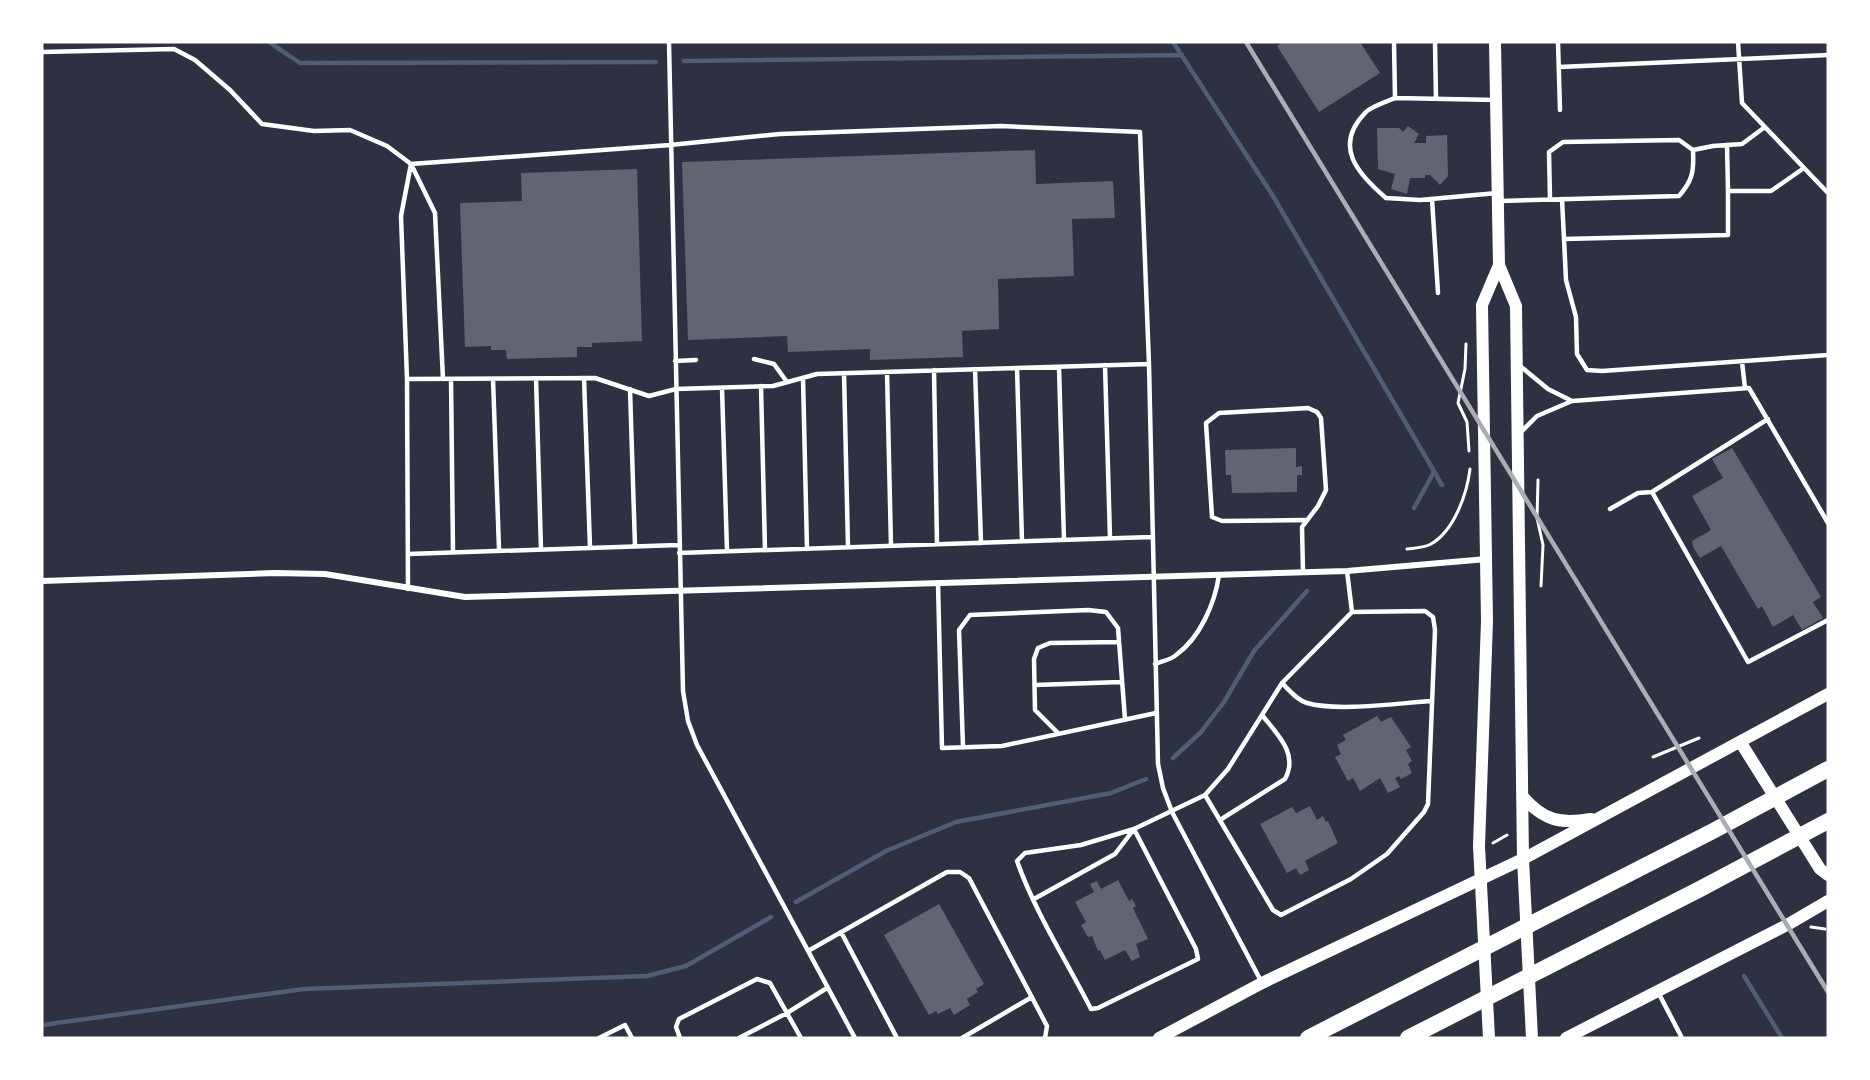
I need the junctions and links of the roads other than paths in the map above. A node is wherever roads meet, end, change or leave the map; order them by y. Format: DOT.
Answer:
graph roads {
  1 [pos="669,42"];
  2 [pos="1394,42"];
  3 [pos="1435,42"];
  4 [pos="1495,42"];
  5 [pos="1558,42"];
  6 [pos="1738,42"];
  7 [pos="42,52"];
  8 [pos="1828,55"];
  9 [pos="1739,58"];
  10 [pos="1558,67"];
  11 [pos="1395,98"];
  12 [pos="1436,99"];
  13 [pos="1496,100"];
  14 [pos="1560,110"];
  15 [pos="1765,127"];
  16 [pos="670,145"];
  17 [pos="1727,145"];
  18 [pos="1693,150"];
  19 [pos="411,164"];
  20 [pos="1804,168"];
  21 [pos="1728,191"];
  22 [pos="1828,193"];
  23 [pos="1498,197"];
  24 [pos="1432,199"];
  25 [pos="1550,199"];
  26 [pos="1562,199"];
  27 [pos="1564,239"];
  28 [pos="1499,265"];
  29 [pos="1438,293"];
  30 [pos="1828,356"];
  31 [pos="754,359"];
  32 [pos="696,360"];
  33 [pos="675,361"];
  34 [pos="1742,362"];
  35 [pos="1517,363"];
  36 [pos="1149,364"];
  37 [pos="1105,365"];
  38 [pos="1059,366"];
  39 [pos="1017,368"];
  40 [pos="975,369"];
  41 [pos="934,370"];
  42 [pos="887,372"];
  43 [pos="844,373"];
  44 [pos="536,378"];
  45 [pos="584,378"];
  46 [pos="803,378"];
  47 [pos="407,379"];
  48 [pos="443,379"];
  49 [pos="451,379"];
  50 [pos="493,379"];
  51 [pos="787,382"];
  52 [pos="761,386"];
  53 [pos="722,388"];
  54 [pos="1745,388"];
  55 [pos="630,389"];
  56 [pos="676,389"];
  57 [pos="1572,401"];
  58 [pos="1768,419"];
  59 [pos="1518,434"];
  60 [pos="1652,492"];
  61 [pos="1610,509"];
  62 [pos="1305,520"];
  63 [pos="1828,523"];
  64 [pos="1151,537"];
  65 [pos="1110,538"];
  66 [pos="1064,540"];
  67 [pos="1022,541"];
  68 [pos="981,543"];
  69 [pos="937,544"];
  70 [pos="678,545"];
  71 [pos="635,546"];
  72 [pos="891,546"];
  73 [pos="590,547"];
  74 [pos="848,547"];
  75 [pos="499,549"];
  76 [pos="541,549"];
  77 [pos="807,549"];
  78 [pos="765,550"];
  79 [pos="453,551"];
  80 [pos="727,551"];
  81 [pos="679,553"];
  82 [pos="408,554"];
  83 [pos="1487,559"];
  84 [pos="1347,571"];
  85 [pos="1303,572"];
  86 [pos="1219,574"];
  87 [pos="1152,576"];
  88 [pos="42,581"];
  89 [pos="938,583"];
  90 [pos="408,589"];
  91 [pos="679,591"];
  92 [pos="1352,612"];
  93 [pos="1828,620"];
  94 [pos="1119,642"];
  95 [pos="1155,664"];
  96 [pos="1121,682"];
  97 [pos="1282,683"];
  98 [pos="1035,685"];
  99 [pos="1828,694"];
  100 [pos="1432,701"];
  101 [pos="1156,713"];
  102 [pos="1262,715"];
  103 [pos="1125,719"];
  104 [pos="1058,733"];
  105 [pos="1741,743"];
  106 [pos="963,747"];
  107 [pos="1828,768"];
  108 [pos="1205,795"];
  109 [pos="1523,797"];
  110 [pos="1172,812"];
  111 [pos="1601,818"];
  112 [pos="1220,820"];
  113 [pos="1828,820"];
  114 [pos="1134,829"];
  115 [pos="1523,859"];
  116 [pos="1828,875"];
  117 [pos="1479,880"];
  118 [pos="1034,899"];
  119 [pos="1828,901"];
  120 [pos="841,932"];
  121 [pos="808,951"];
  122 [pos="1262,983"];
  123 [pos="828,987"];
  124 [pos="1658,992"];
  125 [pos="1032,997"];
  126 [pos="787,1013"];
  127 [pos="599,1038"];
  128 [pos="632,1038"];
  129 [pos="680,1038"];
  130 [pos="739,1038"];
  131 [pos="801,1038"];
  132 [pos="855,1038"];
  133 [pos="897,1038"];
  134 [pos="962,1038"];
  135 [pos="1045,1038"];
  136 [pos="1158,1038"];
  137 [pos="1308,1038"];
  138 [pos="1408,1038"];
  139 [pos="1488,1038"];
  140 [pos="1532,1038"];
  141 [pos="1566,1038"];
  142 [pos="1682,1038"];
  1 -- 16 [label="lane"];
  2 -- 11 [label="lane"];
  3 -- 12 [label="lane"];
  4 -- 13 [label="main road"];
  5 -- 10 [label="lane"];
  6 -- 9 [label="lane"];
  7 -- 19 [label="lane"];
  8 -- 9 [label="lane"];
  9 -- 10 [label="lane"];
  9 -- 15 [label="lane"];
  10 -- 14 [label="lane"];
  11 -- 12 [label="lane"];
  11 -- 24 [label="lane"];
  12 -- 13 [label="lane"];
  13 -- 23 [label="main road"];
  15 -- 17 [label="lane"];
  15 -- 20 [label="lane"];
  16 -- 19 [label="lane"];
  16 -- 33 [label="lane"];
  16 -- 36 [label="lane"];
  17 -- 18 [label="lane"];
  17 -- 21 [label="lane"];
  18 -- 25 [label="lane"];
  18 -- 26 [label="lane"];
  19 -- 47 [label="lane"];
  19 -- 48 [label="lane"];
  20 -- 21 [label="lane"];
  20 -- 22 [label="lane"];
  21 -- 27 [label="lane"];
  23 -- 24 [label="lane"];
  23 -- 25 [label="lane"];
  23 -- 28 [label="main road"];
  24 -- 29 [label="lane"];
  25 -- 26 [label="lane"];
  26 -- 27 [label="lane"];
  27 -- 34 [label="lane"];
  28 -- 35 [label="main road"];
  28 -- 83 [label="main road"];
  30 -- 34 [label="lane"];
  31 -- 51 [label="lane"];
  32 -- 33 [label="lane"];
  33 -- 56 [label="lane"];
  34 -- 54 [label="lane"];
  35 -- 57 [label="lane"];
  35 -- 59 [label="main road"];
  36 -- 37 [label="lane"];
  36 -- 64 [label="lane"];
  37 -- 38 [label="lane"];
  37 -- 65 [label="lane"];
  38 -- 39 [label="lane"];
  38 -- 66 [label="lane"];
  39 -- 40 [label="lane"];
  39 -- 67 [label="lane"];
  40 -- 41 [label="lane"];
  40 -- 68 [label="lane"];
  41 -- 42 [label="lane"];
  41 -- 69 [label="lane"];
  42 -- 43 [label="lane"];
  42 -- 72 [label="lane"];
  43 -- 46 [label="lane"];
  43 -- 74 [label="lane"];
  44 -- 45 [label="lane"];
  44 -- 50 [label="lane"];
  44 -- 76 [label="lane"];
  45 -- 55 [label="lane"];
  45 -- 73 [label="lane"];
  46 -- 51 [label="lane"];
  46 -- 77 [label="lane"];
  47 -- 48 [label="lane"];
  47 -- 82 [label="lane"];
  48 -- 49 [label="lane"];
  49 -- 50 [label="lane"];
  49 -- 79 [label="lane"];
  50 -- 75 [label="lane"];
  51 -- 52 [label="lane"];
  52 -- 53 [label="lane"];
  52 -- 78 [label="lane"];
  53 -- 56 [label="lane"];
  53 -- 80 [label="lane"];
  54 -- 57 [label="lane"];
  54 -- 58 [label="lane"];
  55 -- 56 [label="lane"];
  55 -- 71 [label="lane"];
  56 -- 70 [label="lane"];
  57 -- 59 [label="lane"];
  58 -- 60 [label="lane"];
  58 -- 63 [label="lane"];
  59 -- 109 [label="main road"];
  60 -- 61 [label="lane"];
  60 -- 93 [label="lane"];
  62 -- 62 [label="lane"];
  62 -- 85 [label="lane"];
  64 -- 65 [label="lane"];
  64 -- 87 [label="lane"];
  65 -- 66 [label="lane"];
  66 -- 67 [label="lane"];
  67 -- 68 [label="lane"];
  68 -- 69 [label="lane"];
  69 -- 72 [label="lane"];
  70 -- 71 [label="lane"];
  70 -- 81 [label="lane"];
  71 -- 73 [label="lane"];
  72 -- 74 [label="lane"];
  73 -- 76 [label="lane"];
  74 -- 77 [label="lane"];
  75 -- 76 [label="lane"];
  75 -- 79 [label="lane"];
  77 -- 78 [label="lane"];
  78 -- 80 [label="lane"];
  79 -- 82 [label="lane"];
  80 -- 81 [label="lane"];
  81 -- 91 [label="lane"];
  82 -- 90 [label="lane"];
  83 -- 84 [label="street"];
  83 -- 117 [label="main road"];
  84 -- 85 [label="street"];
  84 -- 92 [label="lane"];
  85 -- 86 [label="street"];
  86 -- 87 [label="street"];
  86 -- 95 [label="lane"];
  87 -- 89 [label="street"];
  87 -- 95 [label="lane"];
  88 -- 90 [label="street"];
  89 -- 91 [label="street"];
  89 -- 106 [label="lane"];
  90 -- 91 [label="street"];
  91 -- 121 [label="lane"];
  92 -- 97 [label="lane"];
  92 -- 100 [label="lane"];
  94 -- 96 [label="lane"];
  94 -- 98 [label="lane"];
  94 -- 106 [label="lane"];
  95 -- 101 [label="lane"];
  96 -- 98 [label="lane"];
  96 -- 103 [label="lane"];
  97 -- 100 [label="lane"];
  97 -- 102 [label="lane"];
  98 -- 104 [label="lane"];
  99 -- 105 [label="main road"];
  100 -- 112 [label="lane"];
  101 -- 103 [label="lane"];
  101 -- 110 [label="lane"];
  102 -- 108 [label="lane"];
  102 -- 112 [label="lane"];
  103 -- 104 [label="lane"];
  104 -- 106 [label="lane"];
  105 -- 111 [label="main road"];
  105 -- 116 [label="main road"];
  107 -- 137 [label="highway"];
  108 -- 110 [label="lane"];
  108 -- 112 [label="lane"];
  109 -- 111 [label="main road"];
  109 -- 115 [label="main road"];
  110 -- 114 [label="lane"];
  110 -- 122 [label="lane"];
  111 -- 115 [label="main road"];
  113 -- 138 [label="highway"];
  114 -- 118 [label="lane"];
  114 -- 118 [label="lane"];
  114 -- 118 [label="lane"];
  115 -- 117 [label="main road"];
  115 -- 140 [label="main road"];
  117 -- 122 [label="main road"];
  117 -- 139 [label="main road"];
  119 -- 124 [label="main road"];
  120 -- 121 [label="lane"];
  120 -- 125 [label="lane"];
  120 -- 133 [label="lane"];
  121 -- 123 [label="lane"];
  122 -- 136 [label="main road"];
  123 -- 126 [label="lane"];
  123 -- 132 [label="lane"];
  124 -- 141 [label="main road"];
  124 -- 142 [label="lane"];
  125 -- 134 [label="lane"];
  125 -- 135 [label="lane"];
  126 -- 129 [label="lane"];
  126 -- 130 [label="lane"];
  126 -- 131 [label="lane"];
  127 -- 128 [label="lane"];
}
